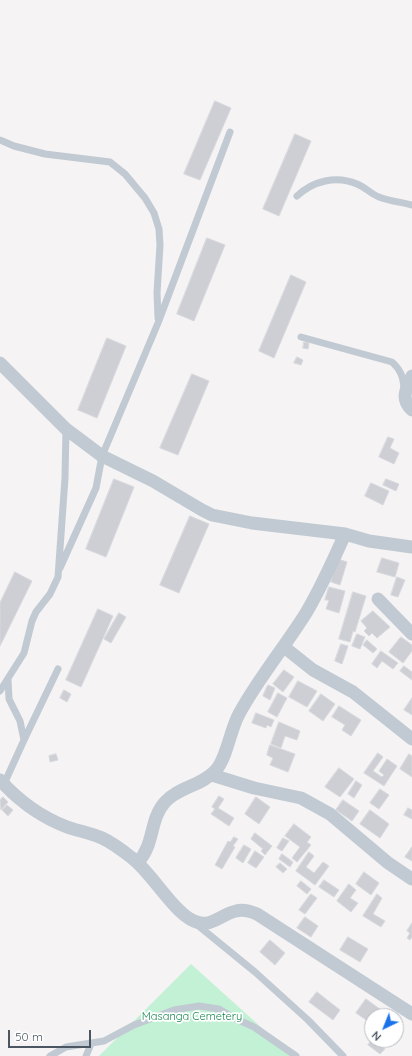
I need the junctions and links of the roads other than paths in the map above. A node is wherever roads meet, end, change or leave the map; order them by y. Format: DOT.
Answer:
graph roads {
  1 [pos="230,132"];
  2 [pos="0,140"];
  3 [pos="297,196"];
  4 [pos="412,205"];
  5 [pos="158,323"];
  6 [pos="301,337"];
  7 [pos="0,363"];
  8 [pos="412,376"];
  9 [pos="404,392"];
  10 [pos="412,410"];
  11 [pos="66,429"];
  12 [pos="102,456"];
  13 [pos="345,534"];
  14 [pos="412,548"];
  15 [pos="60,568"];
  16 [pos="378,599"];
  17 [pos="412,634"];
  18 [pos="284,646"];
  19 [pos="58,669"];
  20 [pos="8,679"];
  21 [pos="0,691"];
  22 [pos="412,739"];
  23 [pos="24,740"];
  24 [pos="212,775"];
  25 [pos="2,782"];
  26 [pos="138,862"];
  27 [pos="412,879"];
  28 [pos="193,921"];
  29 [pos="412,1014"];
  30 [pos="91,1044"];
  31 [pos="50,1056"];
  32 [pos="86,1056"];
  33 [pos="296,1056"];
  34 [pos="343,1056"];
  1 -- 5 [label="lane"];
  2 -- 5 [label="lane"];
  3 -- 4 [label="lane"];
  5 -- 12 [label="lane"];
  6 -- 9 [label="lane"];
  7 -- 11 [label="street"];
  8 -- 9 [label="street"];
  9 -- 10 [label="street"];
  11 -- 12 [label="street"];
  11 -- 15 [label="lane"];
  12 -- 13 [label="street"];
  12 -- 15 [label="lane"];
  13 -- 14 [label="street"];
  13 -- 18 [label="street"];
  15 -- 20 [label="lane"];
  16 -- 17 [label="street"];
  18 -- 22 [label="street"];
  18 -- 24 [label="street"];
  19 -- 23 [label="lane"];
  20 -- 21 [label="lane"];
  20 -- 23 [label="lane"];
  23 -- 25 [label="lane"];
  24 -- 26 [label="street"];
  24 -- 27 [label="street"];
  25 -- 26 [label="street"];
  26 -- 28 [label="street"];
  28 -- 29 [label="street"];
  28 -- 34 [label="lane"];
  30 -- 31 [label="lane"];
  30 -- 32 [label="lane"];
  30 -- 33 [label="lane"];
}
